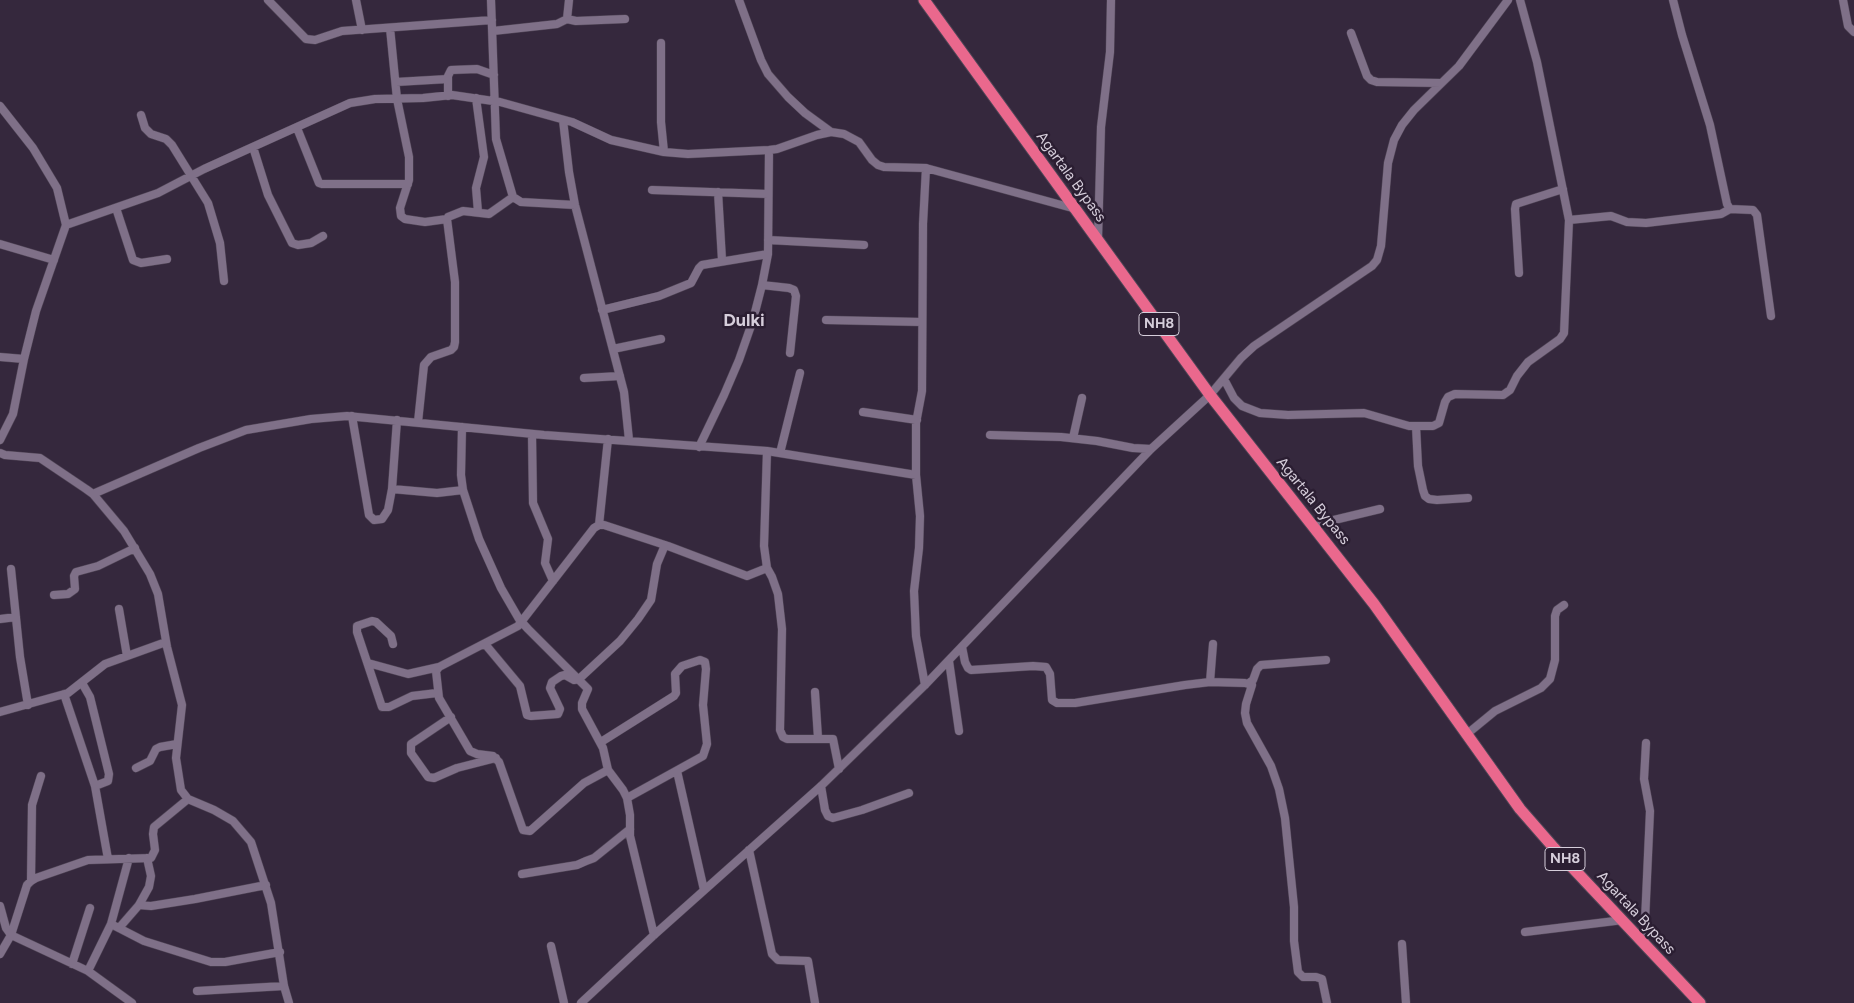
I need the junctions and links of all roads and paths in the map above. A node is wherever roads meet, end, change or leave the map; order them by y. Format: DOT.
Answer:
graph roads {
  1 [pos="268,0"];
  2 [pos="356,0"];
  3 [pos="492,0"];
  4 [pos="569,0"];
  5 [pos="739,0"];
  6 [pos="924,0"];
  7 [pos="1111,0"];
  8 [pos="1508,0"];
  9 [pos="1520,0"];
  10 [pos="1673,0"];
  11 [pos="1843,0"];
  12 [pos="567,19"];
  13 [pos="625,19"];
  14 [pos="492,20"];
  15 [pos="390,28"];
  16 [pos="362,30"];
  17 [pos="493,31"];
  18 [pos="1854,32"];
  19 [pos="1351,34"];
  20 [pos="661,43"];
  21 [pos="494,75"];
  22 [pos="448,79"];
  23 [pos="396,82"];
  24 [pos="1442,84"];
  25 [pos="448,96"];
  26 [pos="476,98"];
  27 [pos="398,100"];
  28 [pos="494,101"];
  29 [pos="0,106"];
  30 [pos="141,115"];
  31 [pos="563,120"];
  32 [pos="297,128"];
  33 [pos="831,132"];
  34 [pos="253,147"];
  35 [pos="769,150"];
  36 [pos="664,152"];
  37 [pos="926,168"];
  38 [pos="192,175"];
  39 [pos="408,184"];
  40 [pos="1563,189"];
  41 [pos="652,190"];
  42 [pos="718,192"];
  43 [pos="768,194"];
  44 [pos="513,197"];
  45 [pos="575,205"];
  46 [pos="116,208"];
  47 [pos="1076,209"];
  48 [pos="1730,209"];
  49 [pos="478,212"];
  50 [pos="447,220"];
  51 [pos="1569,220"];
  52 [pos="66,225"];
  53 [pos="323,236"];
  54 [pos="768,240"];
  55 [pos="1098,240"];
  56 [pos="0,244"];
  57 [pos="864,245"];
  58 [pos="768,254"];
  59 [pos="167,259"];
  60 [pos="54,260"];
  61 [pos="722,260"];
  62 [pos="1519,273"];
  63 [pos="224,281"];
  64 [pos="762,285"];
  65 [pos="602,310"];
  66 [pos="1771,316"];
  67 [pos="826,320"];
  68 [pos="922,322"];
  69 [pos="661,338"];
  70 [pos="613,349"];
  71 [pos="790,353"];
  72 [pos="0,357"];
  73 [pos="24,359"];
  74 [pos="800,373"];
  75 [pos="620,376"];
  76 [pos="584,378"];
  77 [pos="1224,379"];
  78 [pos="1210,395"];
  79 [pos="1082,398"];
  80 [pos="863,412"];
  81 [pos="352,416"];
  82 [pos="398,420"];
  83 [pos="917,420"];
  84 [pos="418,422"];
  85 [pos="1416,426"];
  86 [pos="462,427"];
  87 [pos="532,434"];
  88 [pos="990,435"];
  89 [pos="1073,438"];
  90 [pos="608,439"];
  91 [pos="0,440"];
  92 [pos="629,440"];
  93 [pos="699,447"];
  94 [pos="1151,449"];
  95 [pos="767,452"];
  96 [pos="0,453"];
  97 [pos="780,454"];
  98 [pos="916,475"];
  99 [pos="392,489"];
  100 [pos="463,490"];
  101 [pos="93,494"];
  102 [pos="1468,498"];
  103 [pos="1380,509"];
  104 [pos="599,525"];
  105 [pos="1313,525"];
  106 [pos="665,545"];
  107 [pos="135,548"];
  108 [pos="767,568"];
  109 [pos="10,569"];
  110 [pos="553,581"];
  111 [pos="54,595"];
  112 [pos="1564,605"];
  113 [pos="119,609"];
  114 [pos="16,617"];
  115 [pos="0,619"];
  116 [pos="522,622"];
  117 [pos="166,642"];
  118 [pos="393,644"];
  119 [pos="485,644"];
  120 [pos="1213,644"];
  121 [pos="962,647"];
  122 [pos="127,656"];
  123 [pos="1326,660"];
  124 [pos="949,661"];
  125 [pos="368,662"];
  126 [pos="439,667"];
  127 [pos="579,679"];
  128 [pos="1210,682"];
  129 [pos="82,683"];
  130 [pos="1250,683"];
  131 [pos="925,685"];
  132 [pos="815,692"];
  133 [pos="64,694"];
  134 [pos="437,694"];
  135 [pos="28,704"];
  136 [pos="0,712"];
  137 [pos="450,717"];
  138 [pos="960,731"];
  139 [pos="1467,734"];
  140 [pos="818,738"];
  141 [pos="601,742"];
  142 [pos="1646,743"];
  143 [pos="177,744"];
  144 [pos="496,758"];
  145 [pos="136,768"];
  146 [pos="839,769"];
  147 [pos="608,770"];
  148 [pos="677,771"];
  149 [pos="40,776"];
  150 [pos="95,786"];
  151 [pos="821,786"];
  152 [pos="909,793"];
  153 [pos="627,798"];
  154 [pos="188,799"];
  155 [pos="630,829"];
  156 [pos="749,850"];
  157 [pos="128,858"];
  158 [pos="147,858"];
  159 [pos="108,859"];
  160 [pos="522,874"];
  161 [pos="31,881"];
  162 [pos="266,885"];
  163 [pos="704,890"];
  164 [pos="138,905"];
  165 [pos="90,908"];
  166 [pos="0,909"];
  167 [pos="1623,920"];
  168 [pos="111,924"];
  169 [pos="119,928"];
  170 [pos="1525,932"];
  171 [pos="10,935"];
  172 [pos="654,935"];
  173 [pos="1644,943"];
  174 [pos="1402,944"];
  175 [pos="551,946"];
  176 [pos="280,952"];
  177 [pos="0,954"];
  178 [pos="72,964"];
  179 [pos="88,971"];
  180 [pos="284,986"];
  181 [pos="197,991"];
  182 [pos="132,1003"];
  183 [pos="289,1003"];
  184 [pos="564,1003"];
  185 [pos="581,1003"];
  186 [pos="815,1003"];
  187 [pos="1327,1003"];
  188 [pos="1406,1003"];
  189 [pos="1700,1003"];
  1 -- 16 [label="street"];
  2 -- 16 [label="street"];
  3 -- 14 [label="street"];
  4 -- 12 [label="street"];
  5 -- 33 [label="street"];
  6 -- 47 [label="highway, Agartala Bypass / NH8"];
  7 -- 55 [label="street"];
  8 -- 24 [label="street"];
  9 -- 40 [label="street"];
  10 -- 48 [label="street"];
  11 -- 18 [label="street"];
  12 -- 13 [label="street"];
  12 -- 17 [label="street"];
  14 -- 15 [label="street"];
  14 -- 17 [label="street"];
  15 -- 16 [label="street"];
  15 -- 23 [label="street"];
  17 -- 21 [label="street"];
  19 -- 24 [label="street"];
  20 -- 36 [label="street"];
  21 -- 22 [label="street"];
  21 -- 28 [label="street"];
  22 -- 23 [label="street"];
  22 -- 25 [label="street"];
  23 -- 27 [label="street"];
  24 -- 77 [label="street"];
  25 -- 26 [label="street"];
  25 -- 27 [label="street"];
  26 -- 28 [label="street"];
  26 -- 49 [label="street"];
  27 -- 32 [label="street"];
  27 -- 39 [label="street"];
  28 -- 31 [label="street"];
  28 -- 44 [label="street"];
  29 -- 52 [label="street"];
  30 -- 38 [label="street"];
  31 -- 36 [label="street"];
  31 -- 45 [label="street"];
  32 -- 34 [label="street"];
  32 -- 39 [label="street"];
  33 -- 35 [label="street"];
  33 -- 37 [label="street"];
  34 -- 38 [label="street"];
  34 -- 53 [label="street"];
  35 -- 36 [label="street"];
  35 -- 43 [label="street"];
  37 -- 47 [label="street"];
  37 -- 68 [label="street"];
  38 -- 46 [label="street"];
  38 -- 63 [label="street"];
  39 -- 50 [label="street"];
  40 -- 51 [label="street"];
  40 -- 62 [label="street"];
  41 -- 42 [label="street"];
  42 -- 43 [label="street"];
  42 -- 61 [label="street"];
  43 -- 54 [label="street"];
  44 -- 45 [label="street"];
  44 -- 49 [label="street"];
  45 -- 65 [label="street"];
  46 -- 52 [label="street"];
  46 -- 59 [label="street"];
  47 -- 55 [label="highway, Agartala Bypass / NH8"];
  48 -- 51 [label="street"];
  48 -- 66 [label="street"];
  49 -- 50 [label="street"];
  50 -- 84 [label="street"];
  51 -- 85 [label="street"];
  52 -- 60 [label="street"];
  54 -- 57 [label="street"];
  54 -- 58 [label="street"];
  55 -- 78 [label="highway, Agartala Bypass / NH8"];
  56 -- 60 [label="street"];
  58 -- 61 [label="street"];
  58 -- 64 [label="street"];
  60 -- 73 [label="street"];
  61 -- 65 [label="street"];
  64 -- 71 [label="street"];
  64 -- 93 [label="street"];
  65 -- 70 [label="street"];
  67 -- 68 [label="street"];
  68 -- 83 [label="street"];
  69 -- 70 [label="street"];
  70 -- 75 [label="street"];
  72 -- 73 [label="street"];
  73 -- 91 [label="street"];
  74 -- 97 [label="street"];
  75 -- 76 [label="street"];
  75 -- 92 [label="street"];
  77 -- 78 [label="street"];
  77 -- 85 [label="street"];
  78 -- 94 [label="street"];
  78 -- 105 [label="highway, Agartala Bypass / NH8"];
  79 -- 89 [label="street"];
  80 -- 83 [label="street"];
  81 -- 82 [label="street"];
  81 -- 99 [label="street"];
  81 -- 101 [label="street"];
  82 -- 84 [label="street"];
  82 -- 99 [label="street"];
  83 -- 98 [label="street"];
  84 -- 86 [label="street"];
  85 -- 102 [label="street"];
  86 -- 87 [label="street"];
  86 -- 100 [label="street"];
  87 -- 90 [label="street"];
  87 -- 110 [label="street"];
  88 -- 89 [label="street"];
  89 -- 94 [label="street"];
  90 -- 92 [label="street"];
  90 -- 104 [label="street"];
  92 -- 93 [label="street"];
  93 -- 95 [label="street"];
  94 -- 121 [label="street"];
  95 -- 97 [label="street"];
  95 -- 108 [label="street"];
  96 -- 101 [label="street"];
  97 -- 98 [label="street"];
  98 -- 131 [label="street"];
  99 -- 100 [label="street"];
  100 -- 116 [label="street"];
  101 -- 107 [label="street"];
  103 -- 105 [label="street"];
  104 -- 106 [label="street"];
  104 -- 110 [label="street"];
  105 -- 139 [label="highway, Agartala Bypass / NH8"];
  106 -- 108 [label="street"];
  106 -- 127 [label="street"];
  107 -- 111 [label="street"];
  107 -- 117 [label="street"];
  108 -- 140 [label="street"];
  109 -- 114 [label="street"];
  110 -- 116 [label="street"];
  112 -- 139 [label="street"];
  113 -- 122 [label="street"];
  114 -- 115 [label="street"];
  114 -- 135 [label="street"];
  116 -- 119 [label="street"];
  116 -- 127 [label="street"];
  117 -- 122 [label="street"];
  117 -- 143 [label="street"];
  118 -- 125 [label="street"];
  119 -- 126 [label="street"];
  119 -- 127 [label="street"];
  120 -- 128 [label="street"];
  121 -- 124 [label="street"];
  121 -- 128 [label="street"];
  122 -- 129 [label="street"];
  123 -- 130 [label="street"];
  124 -- 131 [label="street"];
  124 -- 138 [label="street"];
  125 -- 126 [label="street"];
  125 -- 134 [label="street"];
  126 -- 134 [label="street"];
  127 -- 141 [label="street"];
  128 -- 130 [label="street"];
  129 -- 133 [label="street"];
  129 -- 150 [label="street"];
  130 -- 187 [label="street"];
  131 -- 146 [label="street"];
  132 -- 140 [label="street"];
  133 -- 135 [label="street"];
  133 -- 150 [label="street"];
  134 -- 137 [label="street"];
  135 -- 136 [label="street"];
  137 -- 144 [label="street"];
  137 -- 144 [label="street"];
  139 -- 167 [label="highway, Agartala Bypass / NH8"];
  140 -- 146 [label="street"];
  141 -- 147 [label="street"];
  141 -- 148 [label="street"];
  142 -- 173 [label="street"];
  143 -- 145 [label="street"];
  143 -- 154 [label="street"];
  144 -- 147 [label="street"];
  146 -- 151 [label="street"];
  147 -- 153 [label="street"];
  148 -- 153 [label="street"];
  148 -- 163 [label="street"];
  149 -- 161 [label="street"];
  150 -- 159 [label="street"];
  151 -- 152 [label="street"];
  151 -- 156 [label="street"];
  153 -- 155 [label="street"];
  154 -- 158 [label="street"];
  154 -- 162 [label="street"];
  155 -- 160 [label="street"];
  155 -- 172 [label="street"];
  156 -- 163 [label="street"];
  156 -- 186 [label="street"];
  157 -- 158 [label="street"];
  157 -- 159 [label="street"];
  157 -- 168 [label="street"];
  158 -- 164 [label="street"];
  159 -- 161 [label="street"];
  161 -- 171 [label="street"];
  162 -- 164 [label="street"];
  162 -- 176 [label="street"];
  163 -- 172 [label="street"];
  164 -- 169 [label="street"];
  165 -- 178 [label="street"];
  166 -- 171 [label="street"];
  167 -- 170 [label="street"];
  167 -- 173 [label="highway, Agartala Bypass / NH8"];
  168 -- 169 [label="street"];
  168 -- 179 [label="street"];
  169 -- 176 [label="street"];
  171 -- 177 [label="street"];
  171 -- 178 [label="street"];
  172 -- 185 [label="street"];
  173 -- 189 [label="highway, Agartala Bypass / NH8"];
  174 -- 188 [label="street"];
  175 -- 184 [label="street"];
  176 -- 180 [label="street"];
  178 -- 179 [label="street"];
  179 -- 182 [label="street"];
  180 -- 181 [label="street"];
  180 -- 183 [label="street"];
}
